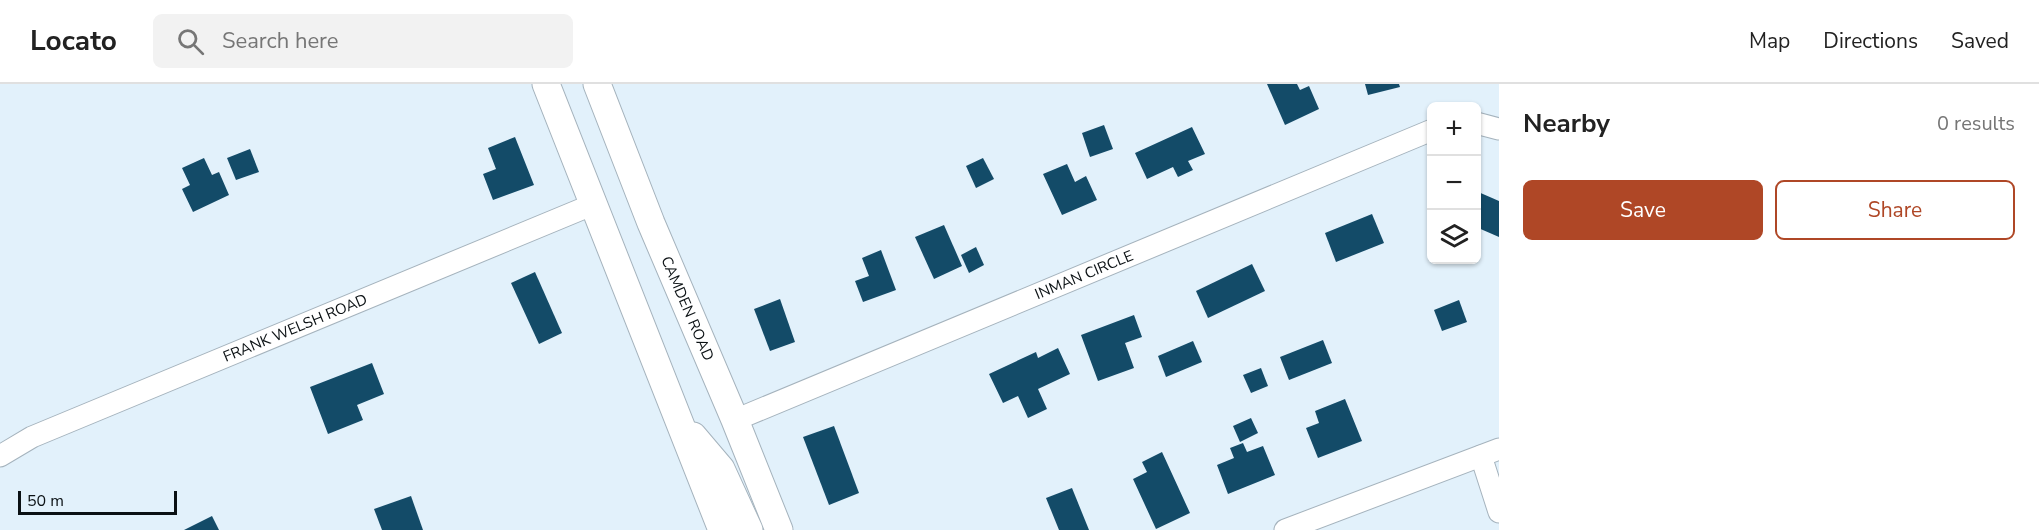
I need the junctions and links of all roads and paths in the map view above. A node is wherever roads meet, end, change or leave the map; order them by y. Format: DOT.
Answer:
graph roads {
  1 [pos="546,84"];
  2 [pos="597,84"];
  3 [pos="1481,124"];
  4 [pos="1499,129"];
  5 [pos="1427,132"];
  6 [pos="594,204"];
  7 [pos="679,419"];
  8 [pos="735,420"];
  9 [pos="1490,452"];
  10 [pos="0,456"];
  11 [pos="1499,512"];
  12 [pos="722,530"];
  13 [pos="749,530"];
  14 [pos="779,530"];
  15 [pos="1285,530"];
  1 -- 6 [label="main road"];
  2 -- 8 [label="main road, CAMDEN ROAD"];
  3 -- 4 [label="street"];
  5 -- 8 [label="street, INMAN CIRCLE"];
  6 -- 7 [label="main road"];
  6 -- 10 [label="street, FRANK WELSH ROAD"];
  7 -- 12 [label="main road"];
  7 -- 13 [label="main road"];
  8 -- 14 [label="main road, CAMDEN ROAD"];
  9 -- 11 [label="street"];
  9 -- 15 [label="street"];
}
